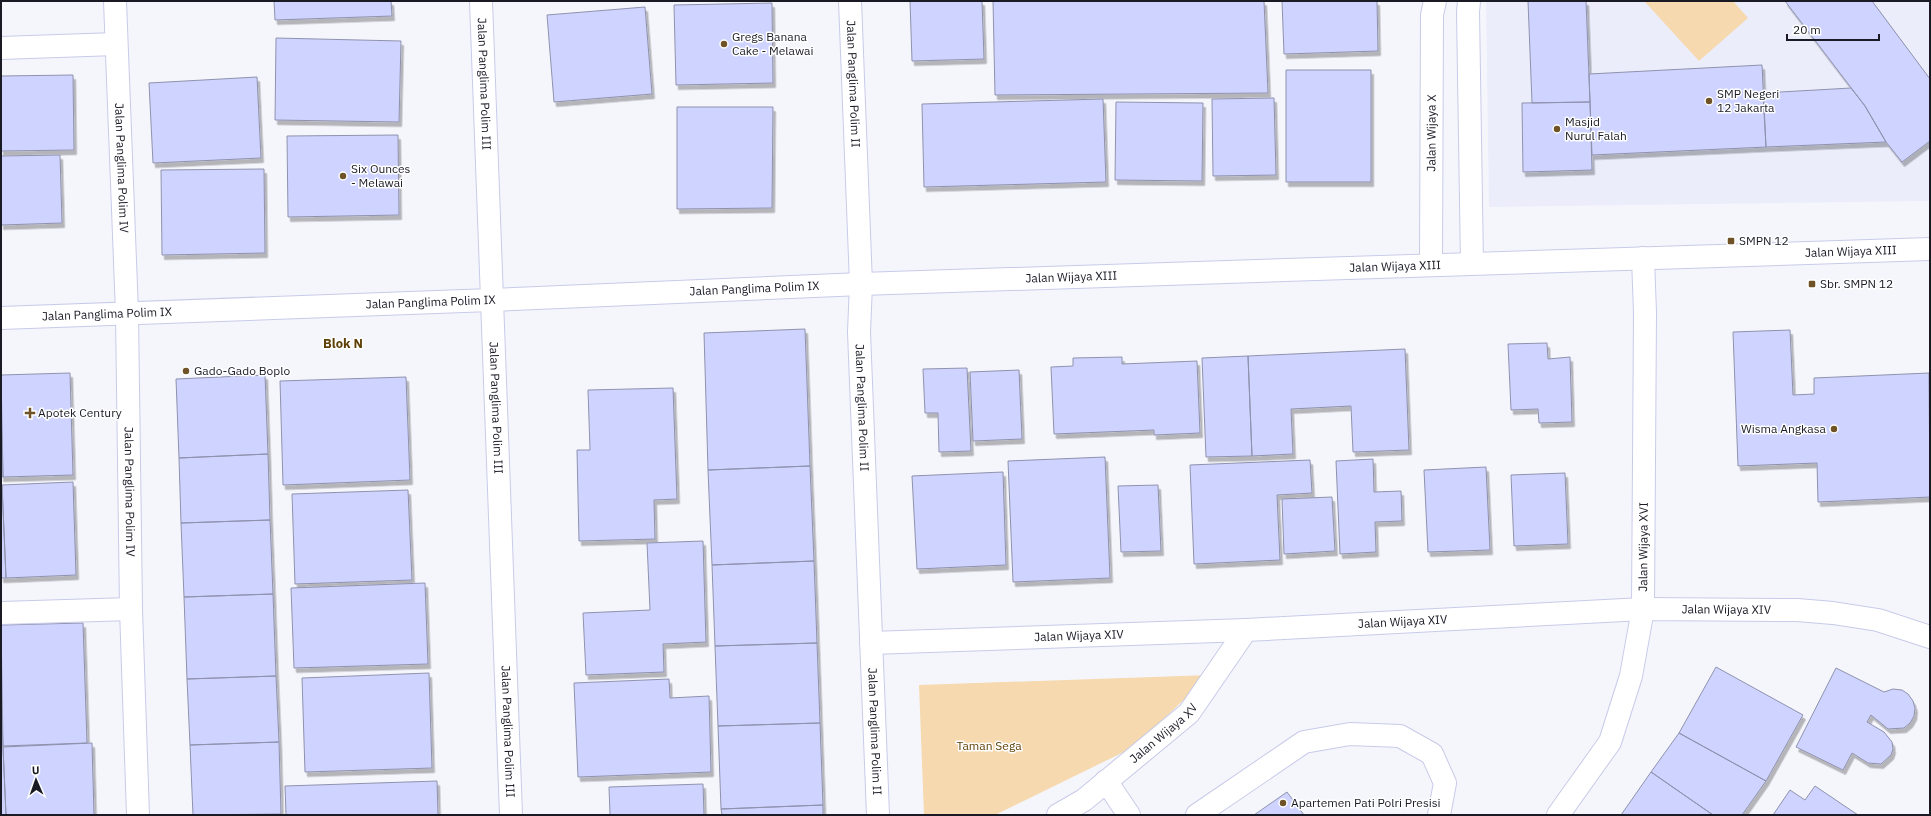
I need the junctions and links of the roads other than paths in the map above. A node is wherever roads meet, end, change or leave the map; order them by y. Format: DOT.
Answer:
graph roads {
  1 [pos="114,1"];
  2 [pos="481,1"];
  3 [pos="850,1"];
  4 [pos="1435,1"];
  5 [pos="1470,1"];
  6 [pos="116,44"];
  7 [pos="1,48"];
  8 [pos="1930,249"];
  9 [pos="1643,258"];
  10 [pos="1472,263"];
  11 [pos="1431,265"];
  12 [pos="861,284"];
  13 [pos="491,300"];
  14 [pos="127,314"];
  15 [pos="1,318"];
  16 [pos="131,609"];
  17 [pos="1643,610"];
  18 [pos="1,613"];
  19 [pos="1246,630"];
  20 [pos="1930,637"];
  21 [pos="871,642"];
  22 [pos="1106,781"];
  23 [pos="1089,807"];
  24 [pos="138,815"];
  25 [pos="511,815"];
  26 [pos="878,815"];
  27 [pos="1058,815"];
  28 [pos="1129,815"];
  29 [pos="1197,815"];
  30 [pos="1439,815"];
  31 [pos="1558,815"];
  1 -- 6 [label="street, Jalan Panglima Polim IV"];
  2 -- 13 [label="street, Jalan Panglima Polim III"];
  3 -- 12 [label="street, Jalan Panglima Polim II"];
  4 -- 11 [label="street, Jalan Wijaya X"];
  5 -- 10 [label="street"];
  6 -- 7 [label="street"];
  6 -- 14 [label="street, Jalan Panglima Polim IV"];
  8 -- 9 [label="street, Jalan Wijaya XIII"];
  9 -- 10 [label="street, Jalan Wijaya XIII"];
  9 -- 17 [label="street, Jalan Wijaya XVI"];
  10 -- 11 [label="street, Jalan Wijaya XIII"];
  11 -- 12 [label="street, Jalan Wijaya XIII"];
  12 -- 13 [label="street, Jalan Panglima Polim IX"];
  12 -- 21 [label="street, Jalan Panglima Polim II"];
  13 -- 14 [label="street, Jalan Panglima Polim IX"];
  13 -- 25 [label="street, Jalan Panglima Polim III"];
  14 -- 15 [label="street, Jalan Panglima Polim IX"];
  14 -- 16 [label="street, Jalan Panglima Polim IV"];
  16 -- 18 [label="street"];
  16 -- 24 [label="street, Jalan Panglima Polim IV"];
  17 -- 19 [label="street, Jalan Wijaya XIV"];
  17 -- 20 [label="street, Jalan Wijaya XIV"];
  17 -- 31 [label="street, Jalan Wijaya XVI"];
  19 -- 21 [label="street, Jalan Wijaya XIV"];
  19 -- 22 [label="street, Jalan Wijaya XV"];
  21 -- 26 [label="street, Jalan Panglima Polim II"];
  22 -- 23 [label="street, Jalan Wijaya XV"];
  22 -- 28 [label="street"];
  23 -- 27 [label="street, Jalan Wijaya XV"];
  29 -- 30 [label="street"];
}
